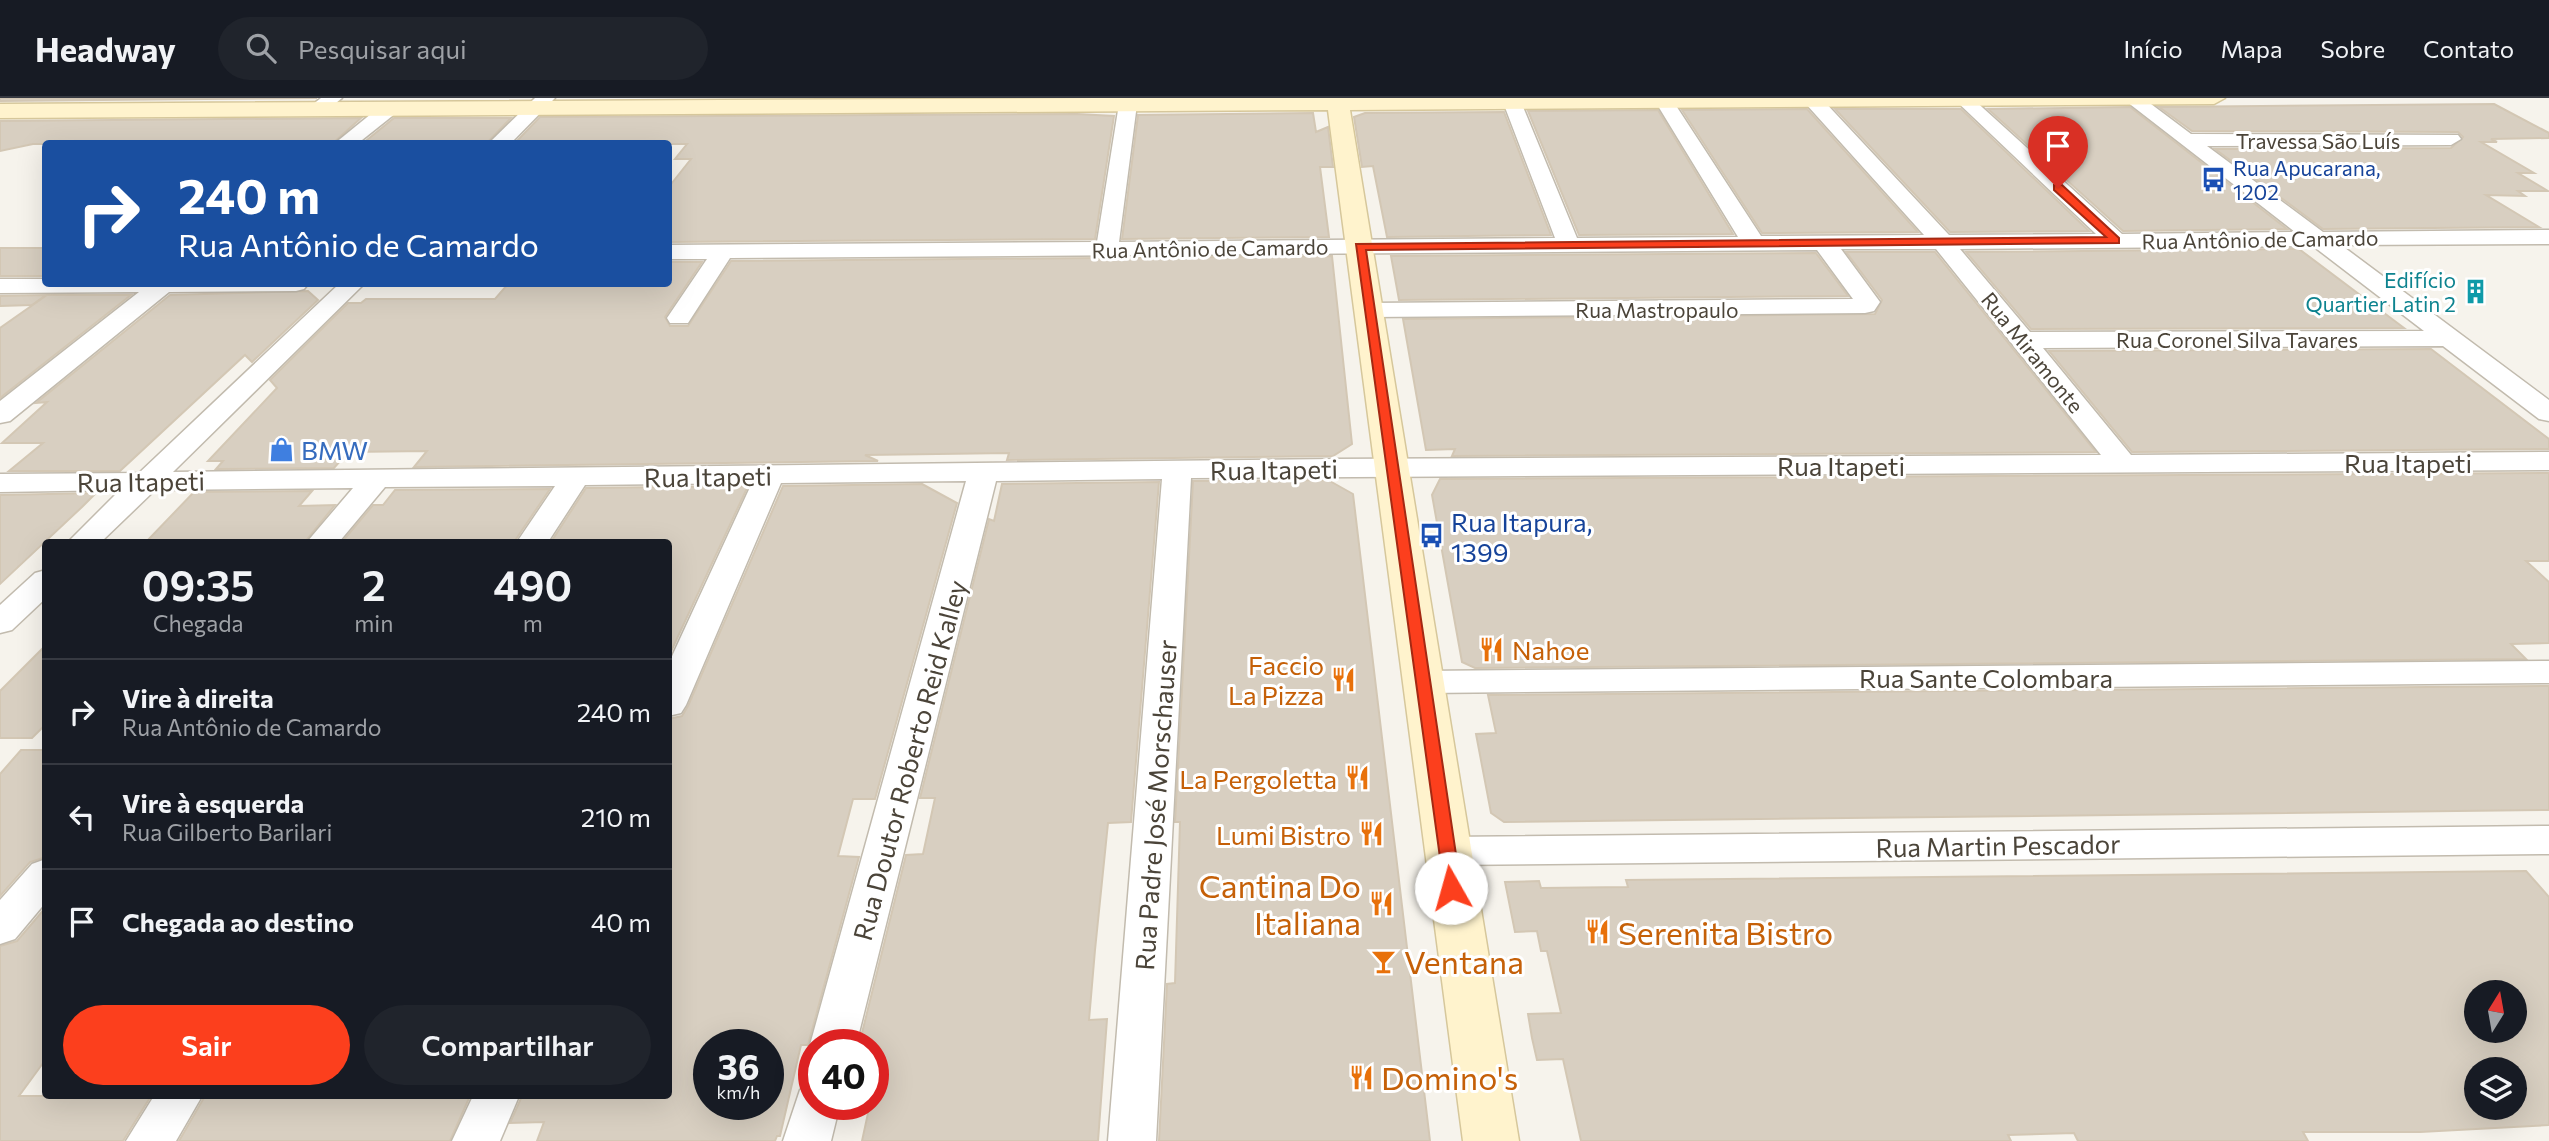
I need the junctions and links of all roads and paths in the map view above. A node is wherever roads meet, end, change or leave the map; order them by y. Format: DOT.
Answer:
graph roads {
  1 [pos="2132,98"];
  2 [pos="2214,98"];
  3 [pos="1338,100"];
  4 [pos="1813,100"];
  5 [pos="1962,100"];
  6 [pos="1664,101"];
  7 [pos="888,102"];
  8 [pos="1512,102"];
  9 [pos="541,103"];
  10 [pos="325,104"];
  11 [pos="1128,104"];
  12 [pos="389,109"];
  13 [pos="0,111"];
  14 [pos="2451,139"];
  15 [pos="349,140"];
  16 [pos="502,140"];
  17 [pos="2185,140"];
  18 [pos="2549,237"];
  19 [pos="2318,238"];
  20 [pos="2116,240"];
  21 [pos="1943,242"];
  22 [pos="1754,243"];
  23 [pos="1824,243"];
  24 [pos="1569,246"];
  25 [pos="1360,247"];
  26 [pos="1107,249"];
  27 [pos="672,252"];
  28 [pos="723,252"];
  29 [pos="42,285"];
  30 [pos="0,286"];
  31 [pos="159,287"];
  32 [pos="349,287"];
  33 [pos="1370,310"];
  34 [pos="679,318"];
  35 [pos="2451,338"];
  36 [pos="2023,340"];
  37 [pos="2549,413"];
  38 [pos="0,415"];
  39 [pos="2549,461"];
  40 [pos="2123,463"];
  41 [pos="1392,468"];
  42 [pos="1177,470"];
  43 [pos="982,474"];
  44 [pos="770,475"];
  45 [pos="575,478"];
  46 [pos="376,479"];
  47 [pos="148,481"];
  48 [pos="0,483"];
  49 [pos="87,539"];
  50 [pos="326,539"];
  51 [pos="535,539"];
  52 [pos="42,584"];
  53 [pos="0,623"];
  54 [pos="2549,673"];
  55 [pos="1424,682"];
  56 [pos="672,696"];
  57 [pos="2549,840"];
  58 [pos="1447,850"];
  59 [pos="42,879"];
  60 [pos="0,928"];
  61 [pos="837,1029"];
  62 [pos="177,1099"];
  63 [pos="495,1099"];
  64 [pos="813,1120"];
  65 [pos="150,1141"];
  66 [pos="476,1141"];
  67 [pos="807,1141"];
  68 [pos="1132,1141"];
  69 [pos="1491,1141"];
  1 -- 2 [label="street"];
  1 -- 5 [label="street"];
  1 -- 17 [label="street"];
  3 -- 8 [label="street"];
  3 -- 11 [label="street"];
  3 -- 25 [label="street"];
  4 -- 5 [label="street"];
  4 -- 6 [label="street"];
  4 -- 21 [label="street, Rua Miramonte"];
  5 -- 20 [label="street"];
  6 -- 8 [label="street"];
  6 -- 22 [label="street"];
  7 -- 9 [label="street"];
  7 -- 11 [label="street"];
  8 -- 24 [label="street"];
  9 -- 12 [label="street"];
  9 -- 16 [label="street"];
  10 -- 12 [label="street"];
  10 -- 13 [label="street"];
  11 -- 26 [label="street"];
  12 -- 15 [label="street"];
  14 -- 17 [label="street, Travessa São Luís"];
  17 -- 19 [label="street"];
  18 -- 19 [label="street, Rua Antônio de Camardo"];
  19 -- 20 [label="street, Rua Antônio de Camardo"];
  19 -- 35 [label="street"];
  20 -- 21 [label="street, Rua Antônio de Camardo"];
  21 -- 23 [label="street, Rua Antônio de Camardo"];
  21 -- 36 [label="street, Rua Miramonte"];
  22 -- 23 [label="street, Rua Antônio de Camardo"];
  22 -- 24 [label="street, Rua Antônio de Camardo"];
  23 -- 33 [label="street, Rua Mastropaulo"];
  24 -- 25 [label="street, Rua Antônio de Camardo"];
  25 -- 26 [label="street, Rua Antônio de Camardo"];
  25 -- 33 [label="street"];
  26 -- 28 [label="street, Rua Antônio de Camardo"];
  27 -- 28 [label="street, Rua Antônio de Camardo"];
  28 -- 34 [label="street"];
  29 -- 30 [label="street"];
  31 -- 38 [label="street"];
  32 -- 47 [label="street"];
  33 -- 41 [label="street"];
  35 -- 36 [label="street, Rua Coronel Silva Tavares"];
  35 -- 37 [label="street"];
  36 -- 40 [label="street, Rua Miramonte"];
  39 -- 40 [label="street, Rua Itapeti"];
  40 -- 41 [label="street, Rua Itapeti"];
  41 -- 42 [label="street, Rua Itapeti"];
  41 -- 55 [label="street"];
  42 -- 43 [label="street, Rua Itapeti"];
  42 -- 68 [label="street, Rua Padre José Morschauser"];
  43 -- 44 [label="street, Rua Itapeti"];
  43 -- 61 [label="street, Rua Doutor Roberto Reid Kalley"];
  44 -- 45 [label="street, Rua Itapeti"];
  44 -- 56 [label="street"];
  45 -- 46 [label="street, Rua Itapeti"];
  45 -- 51 [label="street"];
  46 -- 47 [label="street, Rua Itapeti"];
  46 -- 50 [label="street"];
  47 -- 48 [label="street, Rua Itapeti"];
  47 -- 49 [label="street"];
  52 -- 53 [label="street"];
  54 -- 55 [label="street, Rua Sante Colombara"];
  55 -- 58 [label="street"];
  57 -- 58 [label="street, Rua Martin Pescador"];
  58 -- 69 [label="street"];
  59 -- 60 [label="street"];
  62 -- 65 [label="street"];
  63 -- 66 [label="street"];
  64 -- 67 [label="street"];
}
